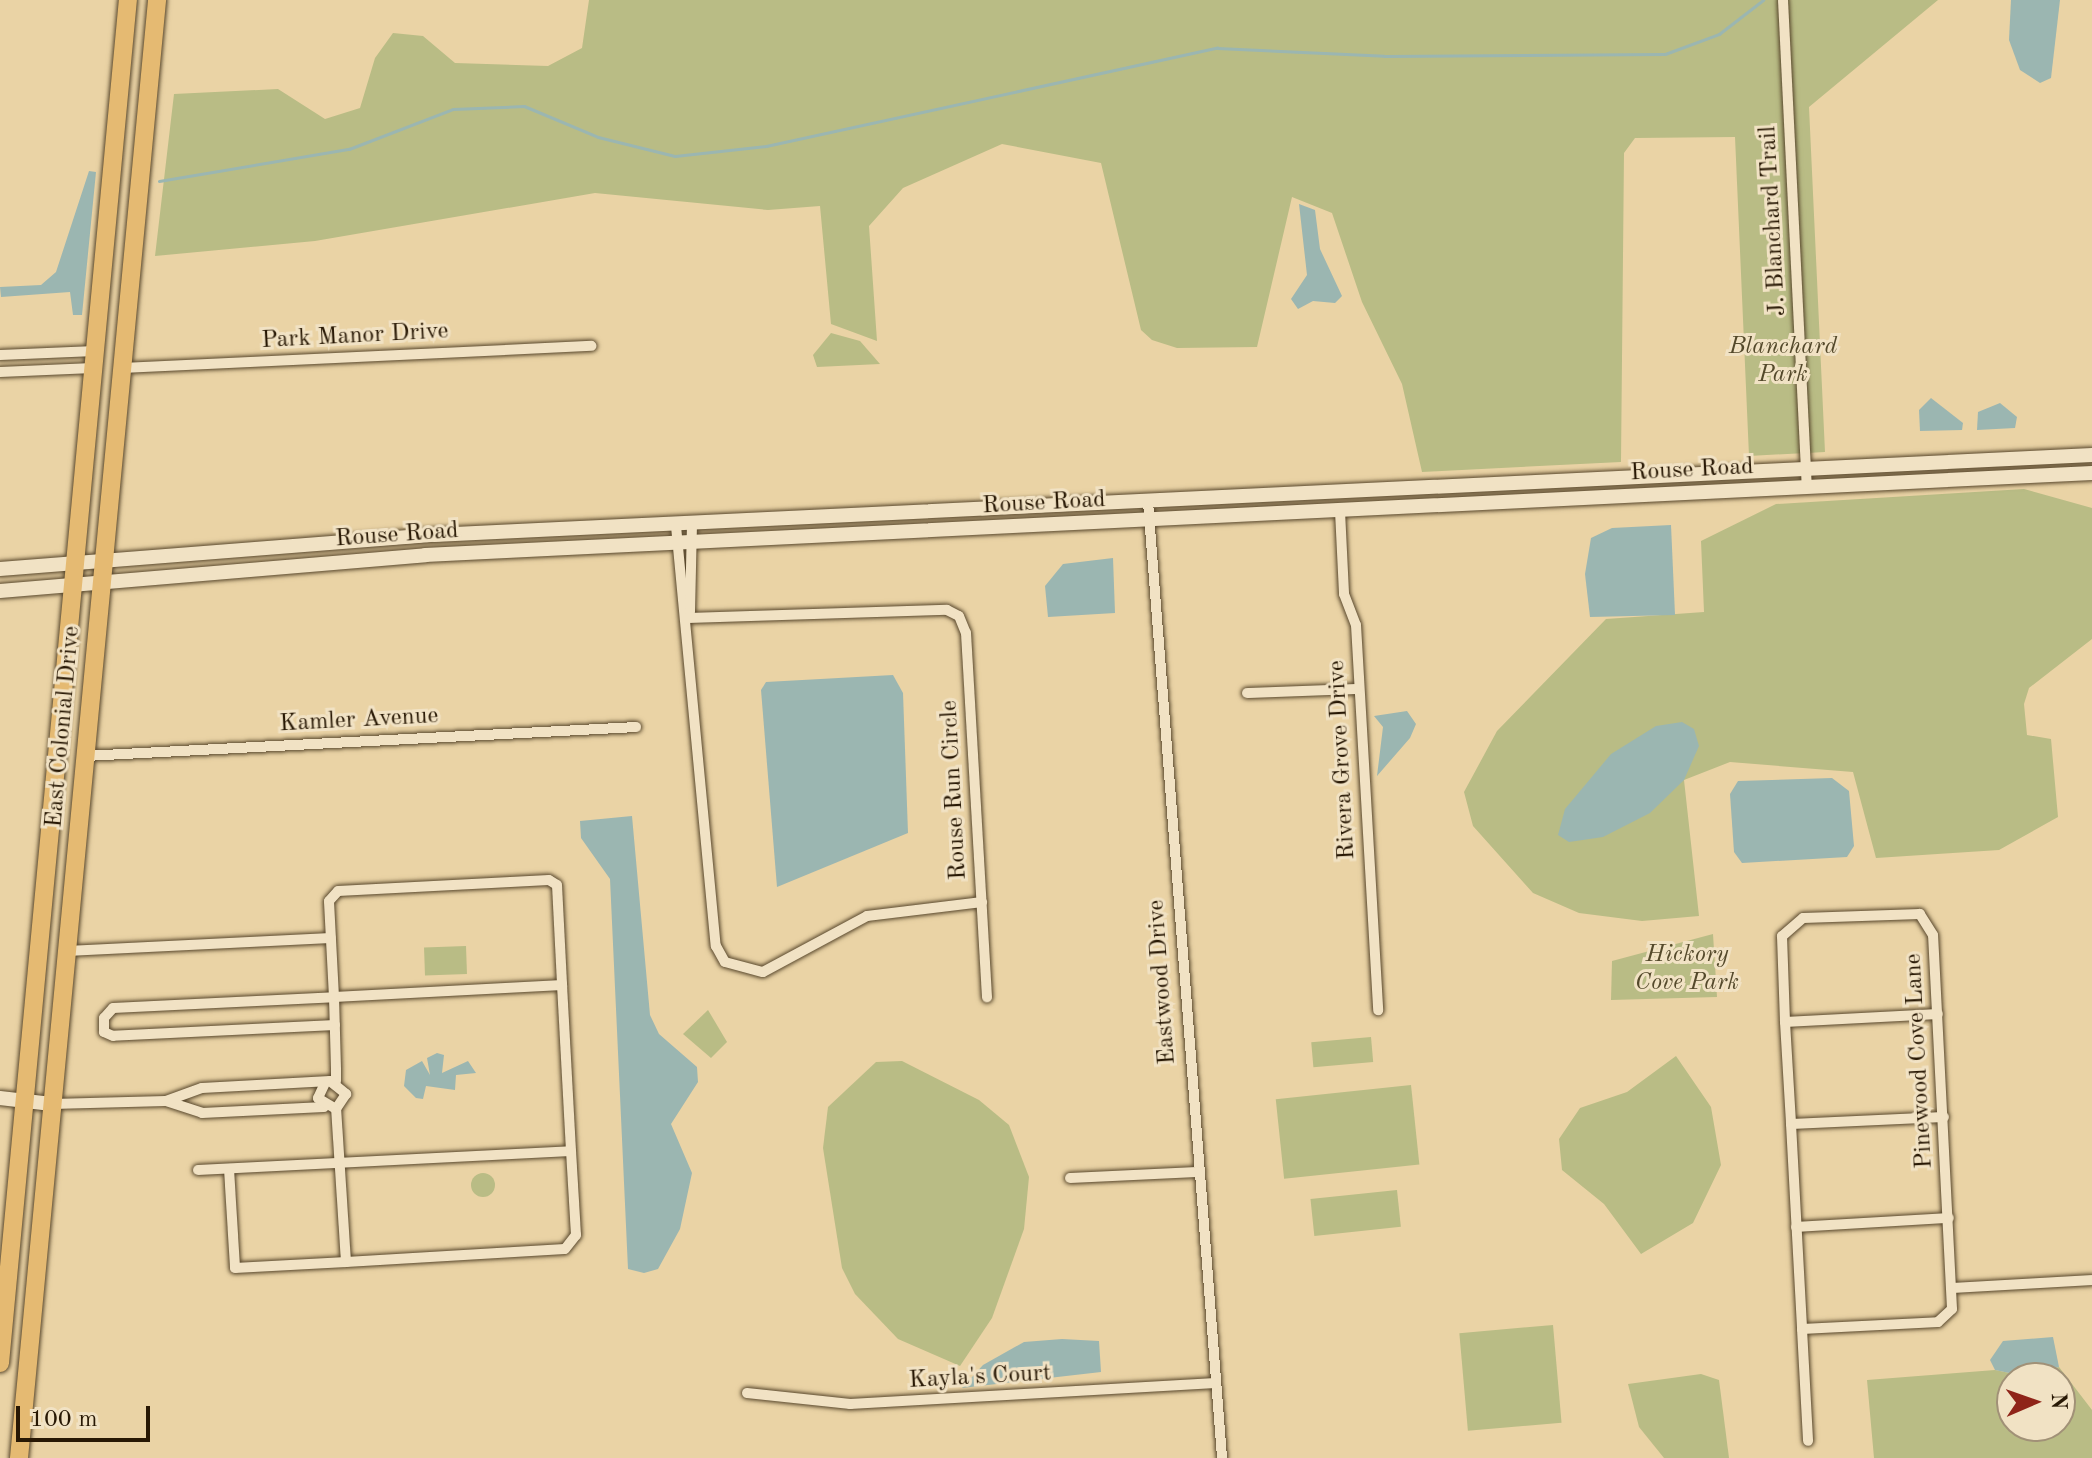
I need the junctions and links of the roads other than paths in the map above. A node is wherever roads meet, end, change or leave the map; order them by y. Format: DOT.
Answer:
graph roads {
  1 [pos="128,0"];
  2 [pos="157,0"];
  3 [pos="1783,0"];
  4 [pos="116,129"];
  5 [pos="141,174"];
  6 [pos="591,346"];
  7 [pos="0,355"];
  8 [pos="94,360"];
  9 [pos="122,368"];
  10 [pos="0,372"];
  11 [pos="2092,455"];
  12 [pos="1806,469"];
  13 [pos="2092,473"];
  14 [pos="1807,487"];
  15 [pos="1148,502"];
  16 [pos="1340,511"];
  17 [pos="1149,520"];
  18 [pos="692,525"];
  19 [pos="676,526"];
  20 [pos="686,544"];
  21 [pos="104,562"];
  22 [pos="75,564"];
  23 [pos="0,569"];
  24 [pos="102,584"];
  25 [pos="681,584"];
  26 [pos="696,584"];
  27 [pos="73,587"];
  28 [pos="0,591"];
  29 [pos="688,618"];
  30 [pos="1358,689"];
  31 [pos="1247,693"];
  32 [pos="636,727"];
  33 [pos="85,756"];
  34 [pos="982,902"];
  35 [pos="331,938"];
  36 [pos="67,951"];
  37 [pos="562,985"];
  38 [pos="334,997"];
  39 [pos="987,997"];
  40 [pos="1378,1010"];
  41 [pos="1938,1014"];
  42 [pos="1785,1022"];
  43 [pos="335,1025"];
  44 [pos="330,1082"];
  45 [pos="0,1098"];
  46 [pos="25,1100"];
  47 [pos="166,1101"];
  48 [pos="52,1104"];
  49 [pos="330,1108"];
  50 [pos="1944,1117"];
  51 [pos="1791,1124"];
  52 [pos="571,1151"];
  53 [pos="341,1164"];
  54 [pos="229,1169"];
  55 [pos="198,1170"];
  56 [pos="1197,1172"];
  57 [pos="1070,1178"];
  58 [pos="1949,1218"];
  59 [pos="1796,1227"];
  60 [pos="346,1262"];
  61 [pos="2092,1280"];
  62 [pos="1953,1288"];
  63 [pos="1802,1329"];
  64 [pos="0,1363"];
  65 [pos="1215,1383"];
  66 [pos="747,1393"];
  67 [pos="1808,1441"];
  68 [pos="19,1458"];
  69 [pos="1222,1458"];
  1 -- 4 [label="highway, East Colonial Drive"];
  2 -- 5 [label="highway, East Colonial Drive"];
  3 -- 12 [label="street, J. Blanchard Trail"];
  4 -- 5 [label="highway"];
  4 -- 8 [label="highway, East Colonial Drive"];
  5 -- 9 [label="highway, East Colonial Drive"];
  6 -- 9 [label="street, Park Manor Drive"];
  7 -- 8 [label="street"];
  8 -- 10 [label="street"];
  8 -- 22 [label="highway, East Colonial Drive"];
  9 -- 21 [label="highway, East Colonial Drive"];
  11 -- 12 [label="street, Rouse Road"];
  12 -- 14 [label="street, J. Blanchard Trail"];
  12 -- 15 [label="street, Rouse Road"];
  13 -- 14 [label="street, Rouse Road"];
  14 -- 16 [label="street, Rouse Road"];
  15 -- 17 [label="street, Eastwood Drive"];
  15 -- 18 [label="street, Rouse Road"];
  16 -- 17 [label="street, Rouse Road"];
  16 -- 30 [label="street, Rivera Grove Drive"];
  17 -- 20 [label="street, Rouse Road"];
  17 -- 56 [label="street, Eastwood Drive"];
  18 -- 19 [label="street, Rouse Road"];
  18 -- 20 [label="street, Rouse Run Circle"];
  19 -- 20 [label="street, Rouse Run Circle"];
  19 -- 21 [label="street, Rouse Road"];
  20 -- 24 [label="street, Rouse Road"];
  20 -- 25 [label="street, Rouse Run Circle"];
  20 -- 26 [label="street, Rouse Run Circle"];
  21 -- 22 [label="street, Rouse Road"];
  21 -- 24 [label="highway, East Colonial Drive"];
  22 -- 23 [label="street, Rouse Road"];
  22 -- 27 [label="highway, East Colonial Drive"];
  24 -- 27 [label="street, Rouse Road"];
  24 -- 33 [label="highway, East Colonial Drive"];
  25 -- 26 [label="street"];
  25 -- 29 [label="street, Rouse Run Circle"];
  26 -- 29 [label="street, Rouse Run Circle"];
  27 -- 28 [label="street, Rouse Road"];
  27 -- 46 [label="highway, East Colonial Drive"];
  29 -- 34 [label="street, Rouse Run Circle"];
  29 -- 34 [label="street, Rouse Run Circle"];
  30 -- 31 [label="street"];
  30 -- 40 [label="street, Rivera Grove Drive"];
  32 -- 33 [label="street, Kamler Avenue"];
  33 -- 36 [label="highway, East Colonial Drive"];
  34 -- 39 [label="street"];
  35 -- 36 [label="street"];
  35 -- 37 [label="street"];
  35 -- 38 [label="street"];
  36 -- 48 [label="highway, East Colonial Drive"];
  37 -- 38 [label="street"];
  37 -- 52 [label="street"];
  38 -- 43 [label="street"];
  38 -- 43 [label="street"];
  41 -- 42 [label="street"];
  41 -- 42 [label="street, Pinewood Cove Lane"];
  41 -- 50 [label="street, Pinewood Cove Lane"];
  42 -- 51 [label="street, Pinewood Cove Lane"];
  43 -- 44 [label="street"];
  44 -- 47 [label="street"];
  44 -- 49 [label="street"];
  44 -- 49 [label="street"];
  45 -- 46 [label="street"];
  46 -- 48 [label="street"];
  46 -- 64 [label="highway, East Colonial Drive"];
  47 -- 48 [label="street"];
  47 -- 49 [label="street"];
  48 -- 68 [label="highway, East Colonial Drive"];
  49 -- 53 [label="street"];
  50 -- 51 [label="street"];
  50 -- 58 [label="street, Pinewood Cove Lane"];
  51 -- 59 [label="street, Pinewood Cove Lane"];
  52 -- 53 [label="street"];
  52 -- 60 [label="street"];
  53 -- 54 [label="street"];
  53 -- 60 [label="street"];
  54 -- 55 [label="street"];
  54 -- 60 [label="street"];
  56 -- 57 [label="street"];
  56 -- 65 [label="street, Eastwood Drive"];
  58 -- 59 [label="street"];
  58 -- 62 [label="street, Pinewood Cove Lane"];
  59 -- 63 [label="street, Pinewood Cove Lane"];
  61 -- 62 [label="street"];
  62 -- 63 [label="street, Pinewood Cove Lane"];
  63 -- 67 [label="street, Pinewood Cove Lane"];
  65 -- 66 [label="street, Kayla's Court"];
  65 -- 69 [label="street, Eastwood Drive"];
}
